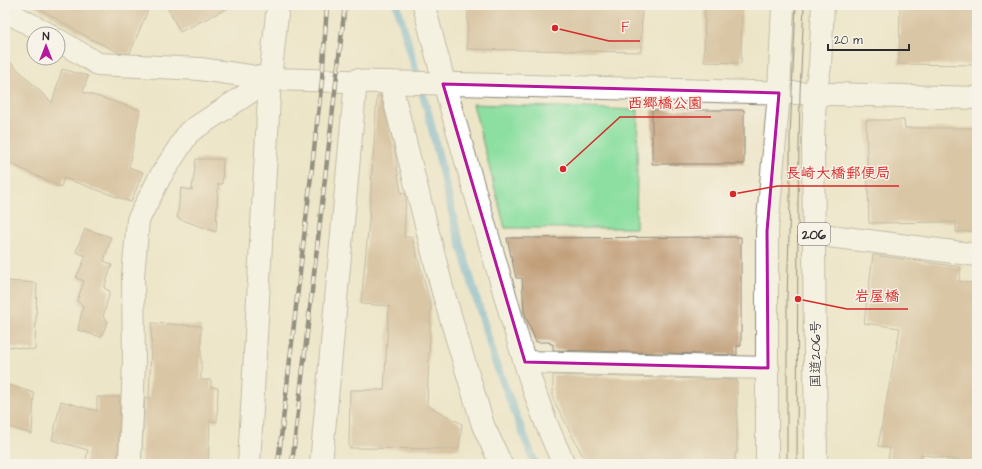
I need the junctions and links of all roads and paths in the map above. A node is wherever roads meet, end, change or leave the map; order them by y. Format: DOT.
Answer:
graph roads {
  1 [pos="278,5"];
  2 [pos="424,5"];
  3 [pos="782,5"];
  4 [pos="823,5"];
  5 [pos="5,14"];
  6 [pos="33,26"];
  7 [pos="66,45"];
  8 [pos="270,79"];
  9 [pos="356,80"];
  10 [pos="396,82"];
  11 [pos="441,84"];
  12 [pos="779,93"];
  13 [pos="815,94"];
  14 [pos="977,98"];
  15 [pos="814,234"];
  16 [pos="977,255"];
  17 [pos="525,362"];
  18 [pos="768,368"];
  19 [pos="128,464"];
  20 [pos="249,464"];
  21 [pos="321,464"];
  22 [pos="501,464"];
  23 [pos="564,464"];
  24 [pos="768,464"];
  25 [pos="816,464"];
  1 -- 8 [label="main road"];
  2 -- 11 [label="main road"];
  3 -- 12 [label="main road"];
  4 -- 13 [label="main road, 国道206号 / 206"];
  5 -- 6 [label="main road"];
  7 -- 8 [label="main road"];
  8 -- 9 [label="main road"];
  8 -- 19 [label="main road"];
  8 -- 20 [label="main road"];
  9 -- 10 [label="main road"];
  9 -- 21 [label="main road"];
  10 -- 11 [label="main road"];
  10 -- 22 [label="main road"];
  11 -- 12 [label="main road"];
  11 -- 17 [label="main road"];
  12 -- 13 [label="main road"];
  12 -- 18 [label="main road"];
  13 -- 14 [label="main road"];
  13 -- 15 [label="main road, 国道206号 / 206"];
  15 -- 16 [label="main road"];
  15 -- 25 [label="main road, 国道206号 / 206"];
  17 -- 18 [label="main road"];
  17 -- 23 [label="main road"];
  18 -- 24 [label="main road"];
}
